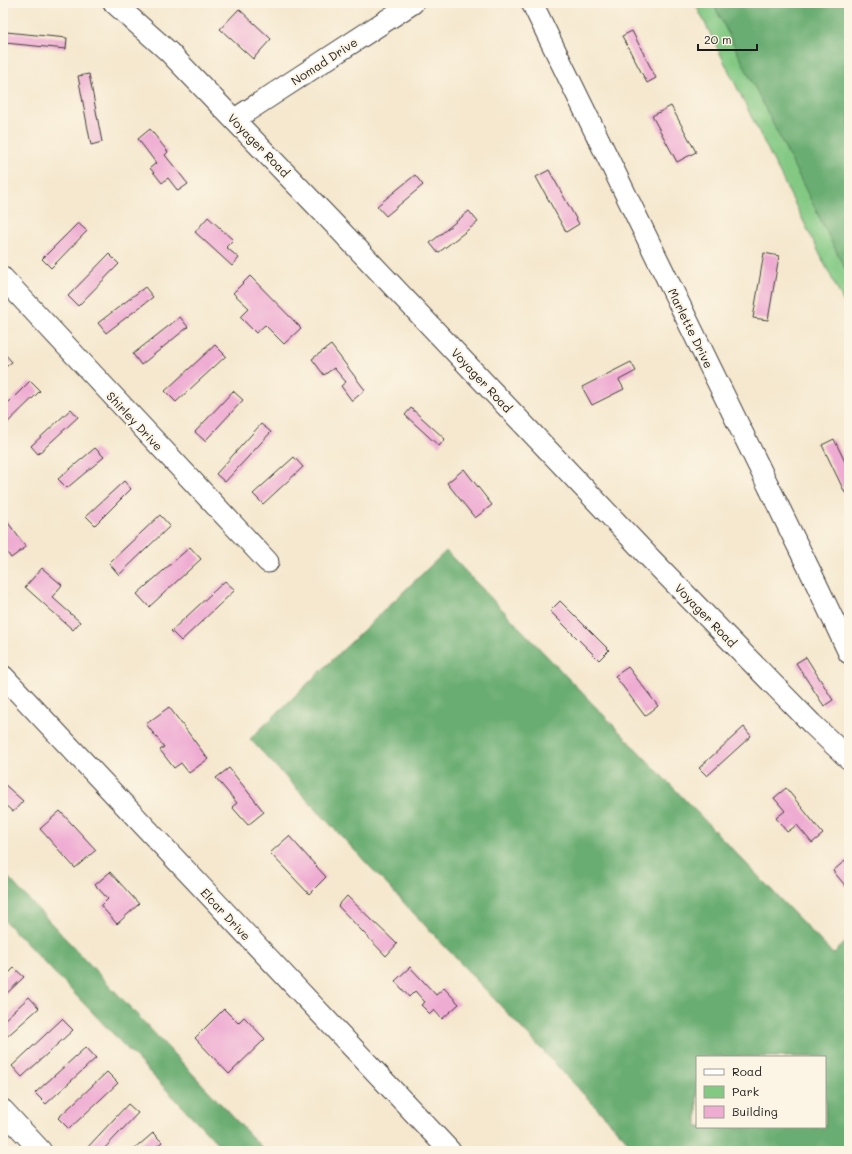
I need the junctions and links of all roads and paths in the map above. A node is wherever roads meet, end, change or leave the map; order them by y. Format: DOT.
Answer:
graph roads {
  1 [pos="114,3"];
  2 [pos="413,3"];
  3 [pos="532,3"];
  4 [pos="235,119"];
  5 [pos="3,278"];
  6 [pos="268,562"];
  7 [pos="849,653"];
  8 [pos="3,676"];
  9 [pos="849,759"];
  10 [pos="3,1110"];
  11 [pos="41,1151"];
  12 [pos="450,1151"];
  1 -- 4 [label="street, Voyager Road"];
  2 -- 4 [label="street, Nomad Drive"];
  3 -- 7 [label="street, Marlette Drive"];
  4 -- 9 [label="street, Voyager Road"];
  5 -- 6 [label="street, Shirley Drive"];
  8 -- 12 [label="street, Elcar Drive"];
  10 -- 11 [label="street"];
}
